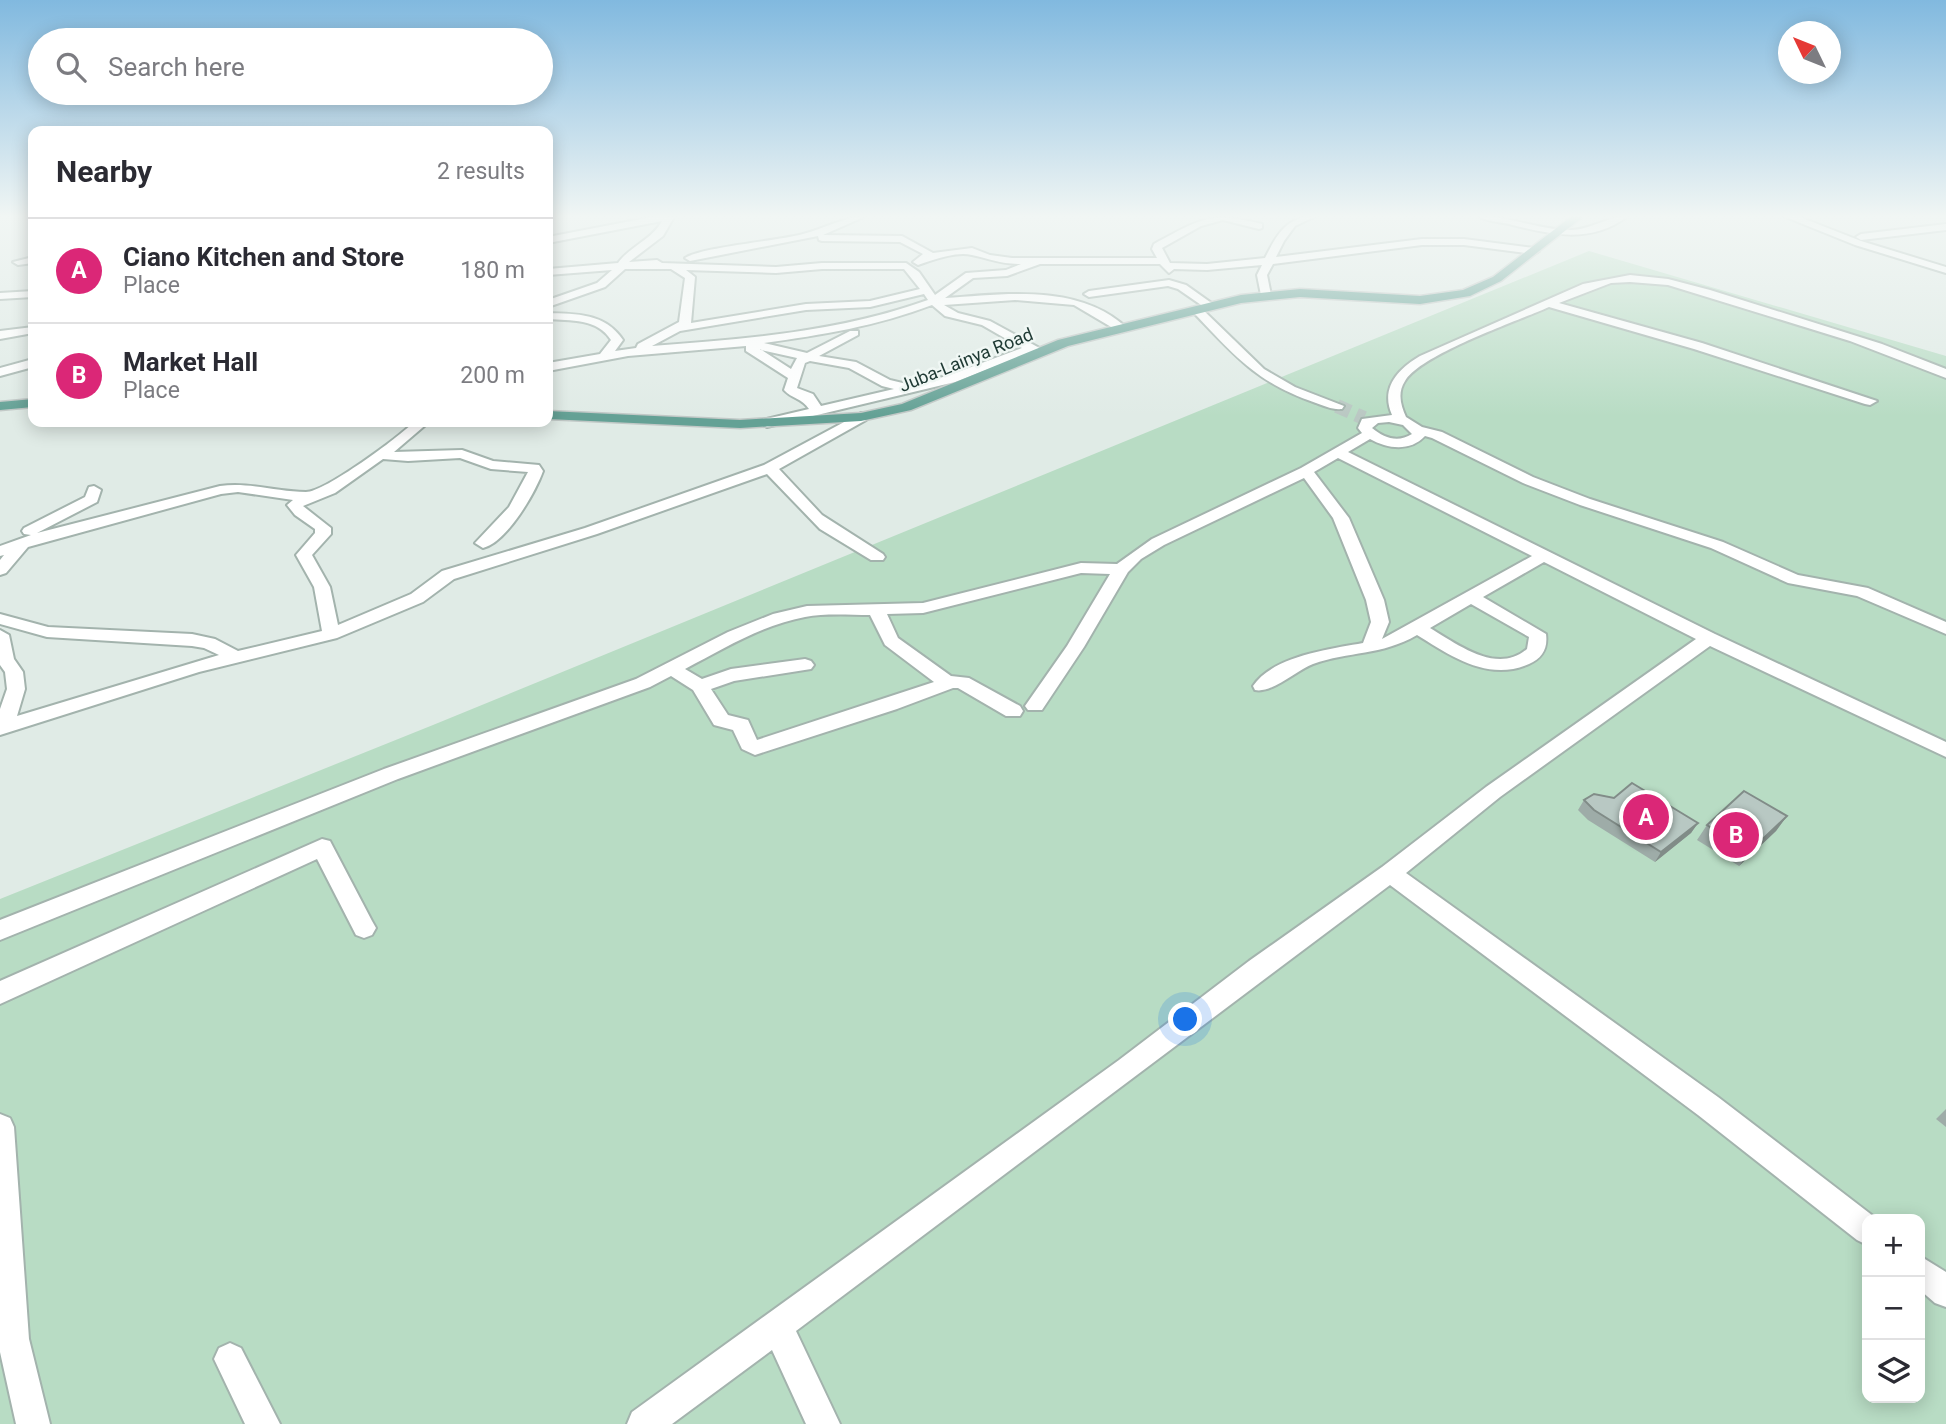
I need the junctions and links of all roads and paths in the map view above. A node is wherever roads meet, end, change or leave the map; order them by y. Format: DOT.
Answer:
graph roads {
  1 [pos="601,282"];
  2 [pos="689,282"];
  3 [pos="919,282"];
  4 [pos="957,282"];
  5 [pos="1263,282"];
  6 [pos="1491,282"];
  7 [pos="1601,282"];
  8 [pos="1664,282"];
  9 [pos="1173,284"];
  10 [pos="925,291"];
  11 [pos="28,294"];
  12 [pos="1089,294"];
  13 [pos="1266,295"];
  14 [pos="0,296"];
  15 [pos="1019,297"];
  16 [pos="934,301"];
  17 [pos="553,302"];
  18 [pos="1548,303"];
  19 [pos="1204,309"];
  20 [pos="553,316"];
  21 [pos="878,320"];
  22 [pos="980,321"];
  23 [pos="681,328"];
  24 [pos="1122,329"];
  25 [pos="28,331"];
  26 [pos="0,335"];
  27 [pos="739,343"];
  28 [pos="1036,350"];
  29 [pos="635,351"];
  30 [pos="605,355"];
  31 [pos="807,356"];
  32 [pos="28,364"];
  33 [pos="553,366"];
  34 [pos="0,372"];
  35 [pos="1946,374"];
  36 [pos="793,376"];
  37 [pos="914,389"];
  38 [pos="1870,401"];
  39 [pos="28,403"];
  40 [pos="0,406"];
  41 [pos="1331,408"];
  42 [pos="817,411"];
  43 [pos="553,415"];
  44 [pos="861,417"];
  45 [pos="1401,420"];
  46 [pos="766,423"];
  47 [pos="1365,425"];
  48 [pos="416,427"];
  49 [pos="1419,430"];
  50 [pos="1339,453"];
  51 [pos="381,455"];
  52 [pos="769,468"];
  53 [pos="1306,471"];
  54 [pos="94,490"];
  55 [pos="307,497"];
  56 [pos="482,542"];
  57 [pos="12,547"];
  58 [pos="1543,556"];
  59 [pos="877,557"];
  60 [pos="1121,569"];
  61 [pos="0,570"];
  62 [pos="1471,597"];
  63 [pos="876,610"];
  64 [pos="0,619"];
  65 [pos="1418,628"];
  66 [pos="1946,629"];
  67 [pos="331,634"];
  68 [pos="0,635"];
  69 [pos="1709,638"];
  70 [pos="1370,647"];
  71 [pos="236,657"];
  72 [pos="805,665"];
  73 [pos="673,669"];
  74 [pos="948,682"];
  75 [pos="700,686"];
  76 [pos="1262,686"];
  77 [pos="1035,706"];
  78 [pos="1013,711"];
  79 [pos="2,725"];
  80 [pos="1946,750"];
  81 [pos="1390,873"];
  82 [pos="364,928"];
  83 [pos="0,930"];
  84 [pos="0,993"];
  85 [pos="0,1127"];
  86 [pos="1862,1226"];
  87 [pos="4,1228"];
  88 [pos="1925,1275"];
  89 [pos="1946,1292"];
  90 [pos="778,1328"];
  91 [pos="230,1359"];
  92 [pos="33,1424"];
  93 [pos="263,1424"];
  94 [pos="644,1424"];
  95 [pos="823,1424"];
  1 -- 17 [label="street"];
  2 -- 23 [label="street"];
  3 -- 10 [label="street"];
  4 -- 16 [label="street"];
  5 -- 13 [label="street"];
  6 -- 13 [label="main road, Juba-Lainya Road"];
  7 -- 18 [label="street"];
  8 -- 35 [label="street"];
  9 -- 12 [label="street"];
  9 -- 19 [label="street"];
  10 -- 16 [label="street"];
  10 -- 23 [label="street"];
  11 -- 14 [label="street"];
  13 -- 19 [label="main road, Juba-Lainya Road"];
  15 -- 16 [label="street"];
  15 -- 22 [label="street"];
  15 -- 24 [label="street"];
  16 -- 21 [label="street"];
  16 -- 22 [label="street"];
  18 -- 38 [label="street"];
  18 -- 45 [label="street"];
  19 -- 24 [label="main road, Juba-Lainya Road"];
  19 -- 41 [label="street"];
  20 -- 30 [label="street"];
  21 -- 27 [label="street"];
  21 -- 31 [label="street"];
  22 -- 28 [label="street"];
  23 -- 29 [label="street"];
  24 -- 28 [label="main road, Juba-Lainya Road"];
  25 -- 26 [label="street"];
  27 -- 29 [label="street"];
  27 -- 31 [label="street"];
  27 -- 36 [label="street"];
  28 -- 37 [label="street"];
  28 -- 44 [label="main road, Juba-Lainya Road"];
  29 -- 30 [label="street"];
  30 -- 33 [label="street"];
  31 -- 36 [label="street"];
  31 -- 37 [label="street"];
  32 -- 34 [label="street"];
  36 -- 42 [label="street"];
  37 -- 42 [label="street"];
  39 -- 40 [label="main road"];
  42 -- 46 [label="street"];
  43 -- 46 [label="main road, Juba-Lainya Road"];
  44 -- 46 [label="main road, Juba-Lainya Road"];
  44 -- 52 [label="street"];
  45 -- 47 [label="street"];
  45 -- 49 [label="street"];
  47 -- 49 [label="street"];
  47 -- 50 [label="street"];
  48 -- 51 [label="street"];
  49 -- 66 [label="street"];
  50 -- 53 [label="street"];
  50 -- 58 [label="street"];
  51 -- 55 [label="street"];
  51 -- 56 [label="street"];
  52 -- 59 [label="street"];
  52 -- 67 [label="street"];
  53 -- 60 [label="street"];
  53 -- 70 [label="street"];
  54 -- 57 [label="street"];
  55 -- 57 [label="street"];
  55 -- 67 [label="street"];
  57 -- 61 [label="street"];
  58 -- 62 [label="street"];
  58 -- 69 [label="street"];
  60 -- 63 [label="street"];
  60 -- 77 [label="street"];
  62 -- 65 [label="street"];
  62 -- 65 [label="street"];
  63 -- 73 [label="street"];
  63 -- 74 [label="street"];
  64 -- 71 [label="street"];
  65 -- 70 [label="street"];
  67 -- 71 [label="street"];
  68 -- 79 [label="street"];
  69 -- 80 [label="street"];
  69 -- 81 [label="street"];
  70 -- 76 [label="street"];
  71 -- 79 [label="street"];
  72 -- 75 [label="street"];
  73 -- 75 [label="street"];
  73 -- 83 [label="street"];
  74 -- 75 [label="street"];
  74 -- 78 [label="street"];
  81 -- 86 [label="street"];
  81 -- 90 [label="street"];
  82 -- 84 [label="street"];
  85 -- 87 [label="street"];
  87 -- 92 [label="street"];
  88 -- 89 [label="street"];
  90 -- 94 [label="street"];
  90 -- 95 [label="street"];
  91 -- 93 [label="street"];
}
